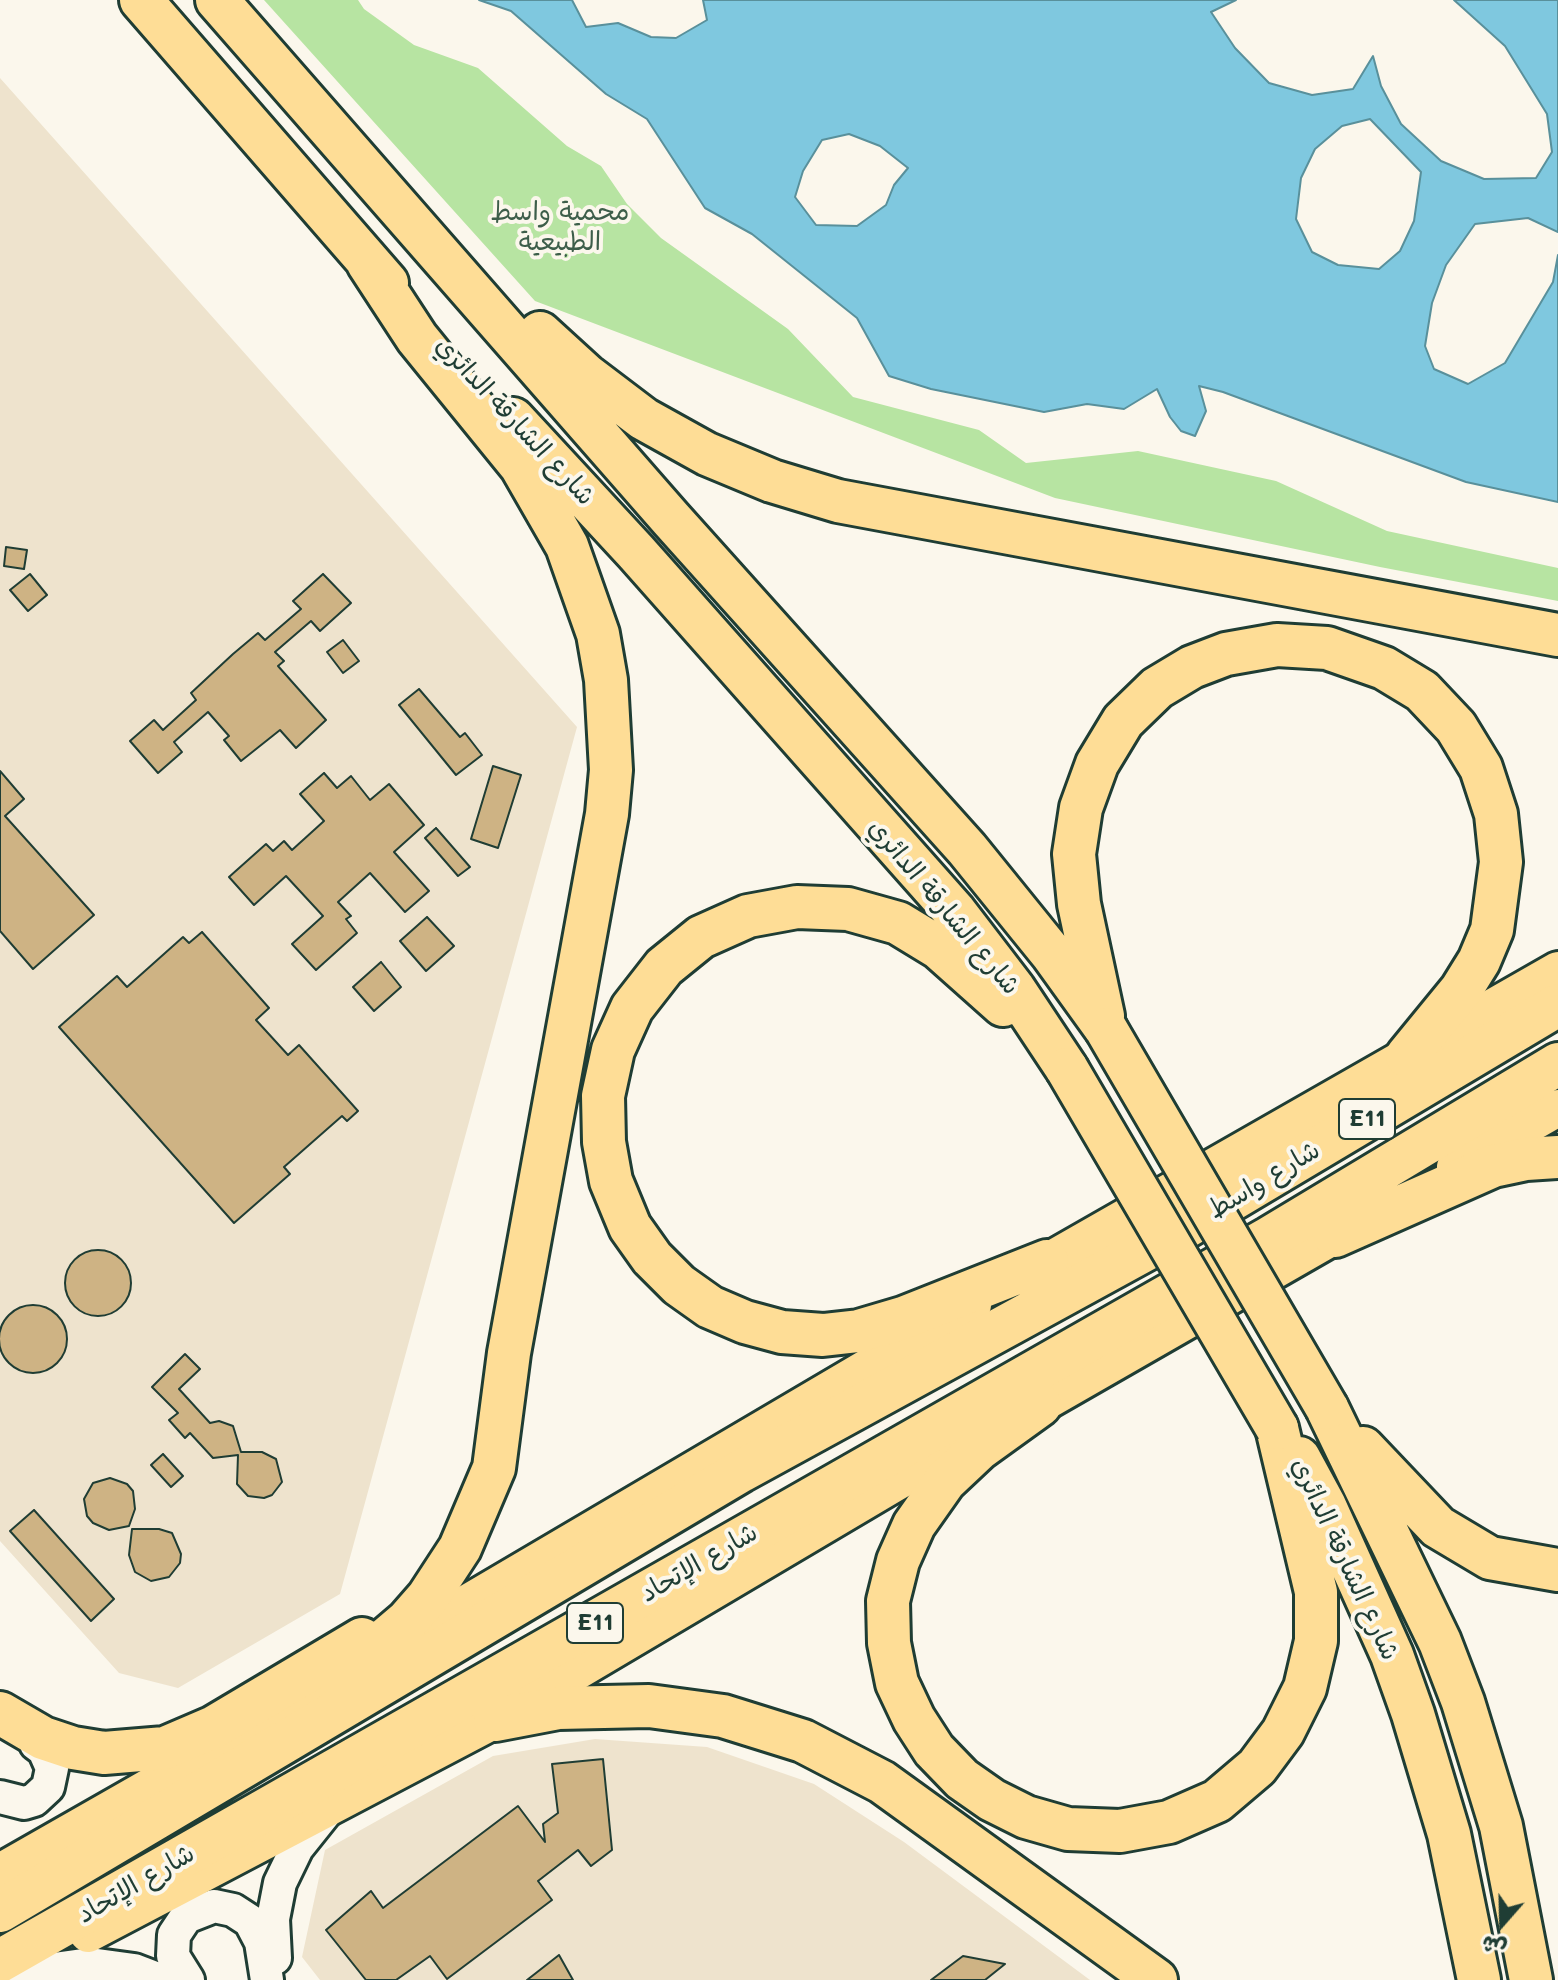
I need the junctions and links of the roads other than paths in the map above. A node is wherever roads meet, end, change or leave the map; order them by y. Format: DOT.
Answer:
graph roads {
  1 [pos="141,0"];
  2 [pos="217,0"];
  3 [pos="371,173"];
  4 [pos="368,263"];
  5 [pos="1558,635"];
  6 [pos="1558,970"];
  7 [pos="1558,1005"];
  8 [pos="1106,1029"];
  9 [pos="1407,1056"];
  10 [pos="1558,1064"];
  11 [pos="1067,1069"];
  12 [pos="1558,1108"];
  13 [pos="1558,1157"];
  14 [pos="1176,1233"];
  15 [pos="1335,1236"];
  16 [pos="1047,1261"];
  17 [pos="1189,1284"];
  18 [pos="509,1353"];
  19 [pos="1040,1405"];
  20 [pos="1327,1408"];
  21 [pos="1277,1428"];
  22 [pos="1558,1570"];
  23 [pos="340,1678"];
  24 [pos="0,1714"];
  25 [pos="495,1720"];
  26 [pos="36,1744"];
  27 [pos="200,1758"];
  28 [pos="0,1797"];
  29 [pos="336,1801"];
  30 [pos="0,1872"];
  31 [pos="0,1911"];
  32 [pos="5,1972"];
  33 [pos="160,1980"];
  34 [pos="188,1980"];
  35 [pos="267,1980"];
  36 [pos="281,1980"];
  37 [pos="1156,1980"];
  38 [pos="1479,1980"];
  39 [pos="1531,1980"];
  1 -- 4 [label="highway, شارع الشارقة الدائري"];
  2 -- 3 [label="highway, شارع الشارقة الدائري"];
  3 -- 5 [label="highway"];
  3 -- 8 [label="highway, شارع الشارقة الدائري"];
  4 -- 11 [label="highway, شارع الشارقة الدائري"];
  4 -- 18 [label="highway"];
  6 -- 9 [label="main road"];
  7 -- 14 [label="highway, شارع واسط / E11"];
  8 -- 9 [label="highway"];
  8 -- 20 [label="highway, شارع الشارقة الدائري, bridge"];
  9 -- 16 [label="main road"];
  10 -- 17 [label="highway, شارع واسط / E11"];
  11 -- 16 [label="highway"];
  11 -- 21 [label="highway, شارع الشارقة الدائري, bridge"];
  12 -- 15 [label="main road"];
  13 -- 15 [label="highway"];
  14 -- 31 [label="highway, شارع الإتحاد / E11"];
  15 -- 19 [label="main road"];
  16 -- 23 [label="main road"];
  17 -- 32 [label="highway, شارع الإتحاد / E11"];
  18 -- 23 [label="highway"];
  18 -- 24 [label="highway"];
  19 -- 21 [label="highway"];
  19 -- 25 [label="main road"];
  20 -- 22 [label="highway"];
  20 -- 39 [label="highway, شارع الشارقة الدائري"];
  21 -- 38 [label="highway, شارع الشارقة الدائري"];
  23 -- 27 [label="main road"];
  24 -- 26 [label="main road"];
  25 -- 29 [label="main road"];
  25 -- 37 [label="highway"];
  26 -- 27 [label="main road"];
  26 -- 28 [label="main road"];
  27 -- 30 [label="main road"];
  29 -- 32 [label="main road"];
  29 -- 36 [label="main road"];
  32 -- 33 [label="main road"];
  34 -- 35 [label="main road"];
}
